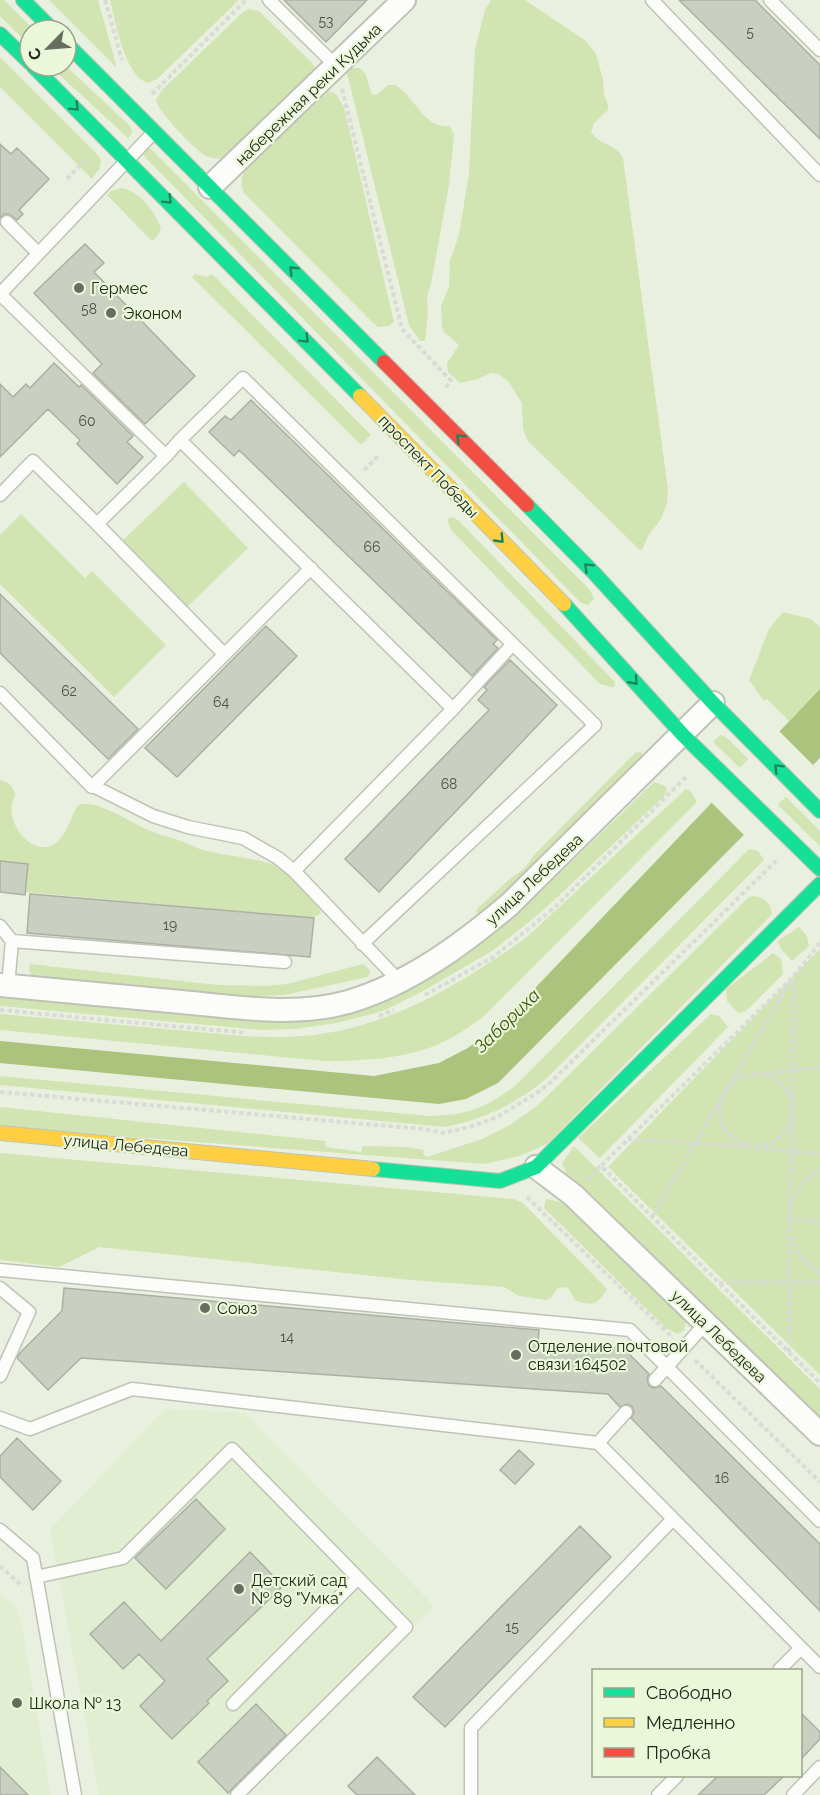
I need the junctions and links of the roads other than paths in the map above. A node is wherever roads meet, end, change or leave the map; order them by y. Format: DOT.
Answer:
graph roads {
  1 [pos="23,0"];
  2 [pos="269,0"];
  3 [pos="404,0"];
  4 [pos="652,0"];
  5 [pos="770,0"];
  6 [pos="41,18"];
  7 [pos="0,34"];
  8 [pos="820,50"];
  9 [pos="18,52"];
  10 [pos="78,55"];
  11 [pos="337,67"];
  12 [pos="44,78"];
  13 [pos="154,131"];
  14 [pos="127,159"];
  15 [pos="820,175"];
  16 [pos="210,187"];
  17 [pos="7,222"];
  18 [pos="38,253"];
  19 [pos="0,294"];
  20 [pos="180,441"];
  21 [pos="166,456"];
  22 [pos="0,495"];
  23 [pos="97,524"];
  24 [pos="311,568"];
  25 [pos="617,598"];
  26 [pos="620,618"];
  27 [pos="585,626"];
  28 [pos="605,631"];
  29 [pos="512,645"];
  30 [pos="224,654"];
  31 [pos="0,693"];
  32 [pos="713,703"];
  33 [pos="453,709"];
  34 [pos="682,735"];
  35 [pos="93,786"];
  36 [pos="819,810"];
  37 [pos="820,869"];
  38 [pos="294,871"];
  39 [pos="820,884"];
  40 [pos="0,926"];
  41 [pos="12,941"];
  42 [pos="362,944"];
  43 [pos="285,962"];
  44 [pos="399,981"];
  45 [pos="4,985"];
  46 [pos="0,1133"];
  47 [pos="536,1167"];
  48 [pos="0,1270"];
  49 [pos="0,1288"];
  50 [pos="706,1323"];
  51 [pos="667,1367"];
  52 [pos="0,1376"];
  53 [pos="655,1380"];
  54 [pos="626,1413"];
  55 [pos="0,1418"];
  56 [pos="820,1434"];
  57 [pos="598,1443"];
  58 [pos="673,1519"];
  59 [pos="820,1521"];
  60 [pos="0,1530"];
  61 [pos="36,1577"];
  62 [pos="358,1578"];
  63 [pos="801,1648"];
  64 [pos="820,1667"];
  65 [pos="781,1669"];
  66 [pos="233,1704"];
  67 [pos="820,1767"];
  68 [pos="676,1777"];
  69 [pos="75,1795"];
  70 [pos="237,1795"];
  71 [pos="471,1795"];
  72 [pos="658,1795"];
  73 [pos="793,1795"];
  1 -- 6 [label="main road"];
  2 -- 11 [label="lane"];
  3 -- 11 [label="street, набережная реки Кудьма"];
  4 -- 15 [label="lane"];
  5 -- 8 [label="lane"];
  7 -- 9 [label="main road, проспект Победы"];
  10 -- 13 [label="main road"];
  11 -- 16 [label="street, набережная реки Кудьма"];
  12 -- 14 [label="main road, проспект Победы, one-way"];
  13 -- 14 [label="lane"];
  13 -- 16 [label="main road"];
  14 -- 18 [label="lane"];
  14 -- 27 [label="main road, проспект Победы, one-way"];
  25 -- 16 [label="main road, one-way"];
  17 -- 18 [label="lane"];
  18 -- 19 [label="lane"];
  19 -- 21 [label="lane"];
  20 -- 21 [label="lane"];
  20 -- 24 [label="lane"];
  20 -- 29 [label="lane"];
  21 -- 23 [label="lane"];
  22 -- 23 [label="lane"];
  23 -- 30 [label="lane"];
  24 -- 30 [label="lane"];
  24 -- 33 [label="lane"];
  25 -- 26 [label="main road"];
  25 -- 32 [label="main road"];
  27 -- 28 [label="main road"];
  27 -- 34 [label="main road, проспект Победы, one-way"];
  29 -- 33 [label="lane"];
  29 -- 42 [label="lane"];
  30 -- 35 [label="lane"];
  31 -- 35 [label="lane"];
  32 -- 34 [label="street, улица Лебедева"];
  36 -- 32 [label="main road, one-way"];
  33 -- 38 [label="lane"];
  34 -- 37 [label="main road, проспект Победы"];
  34 -- 44 [label="street, улица Лебедева"];
  35 -- 38 [label="lane"];
  38 -- 42 [label="lane"];
  39 -- 47 [label="main road, улица Лебедева"];
  40 -- 41 [label="lane"];
  41 -- 43 [label="lane"];
  41 -- 45 [label="lane"];
  42 -- 44 [label="lane"];
  44 -- 45 [label="street, улица Лебедева"];
  46 -- 47 [label="main road, улица Лебедева"];
  47 -- 50 [label="street, улица Лебедева"];
  48 -- 51 [label="lane"];
  49 -- 52 [label="lane"];
  50 -- 51 [label="lane"];
  50 -- 56 [label="street, улица Лебедева"];
  51 -- 53 [label="lane"];
  51 -- 59 [label="lane"];
  54 -- 57 [label="lane"];
  55 -- 57 [label="lane"];
  57 -- 58 [label="lane"];
  58 -- 63 [label="lane"];
  58 -- 71 [label="lane"];
  60 -- 61 [label="lane"];
  61 -- 62 [label="lane"];
  61 -- 69 [label="lane"];
  62 -- 66 [label="lane"];
  62 -- 70 [label="lane"];
  63 -- 64 [label="lane"];
  63 -- 65 [label="lane"];
  67 -- 73 [label="lane"];
  68 -- 72 [label="lane"];
}
